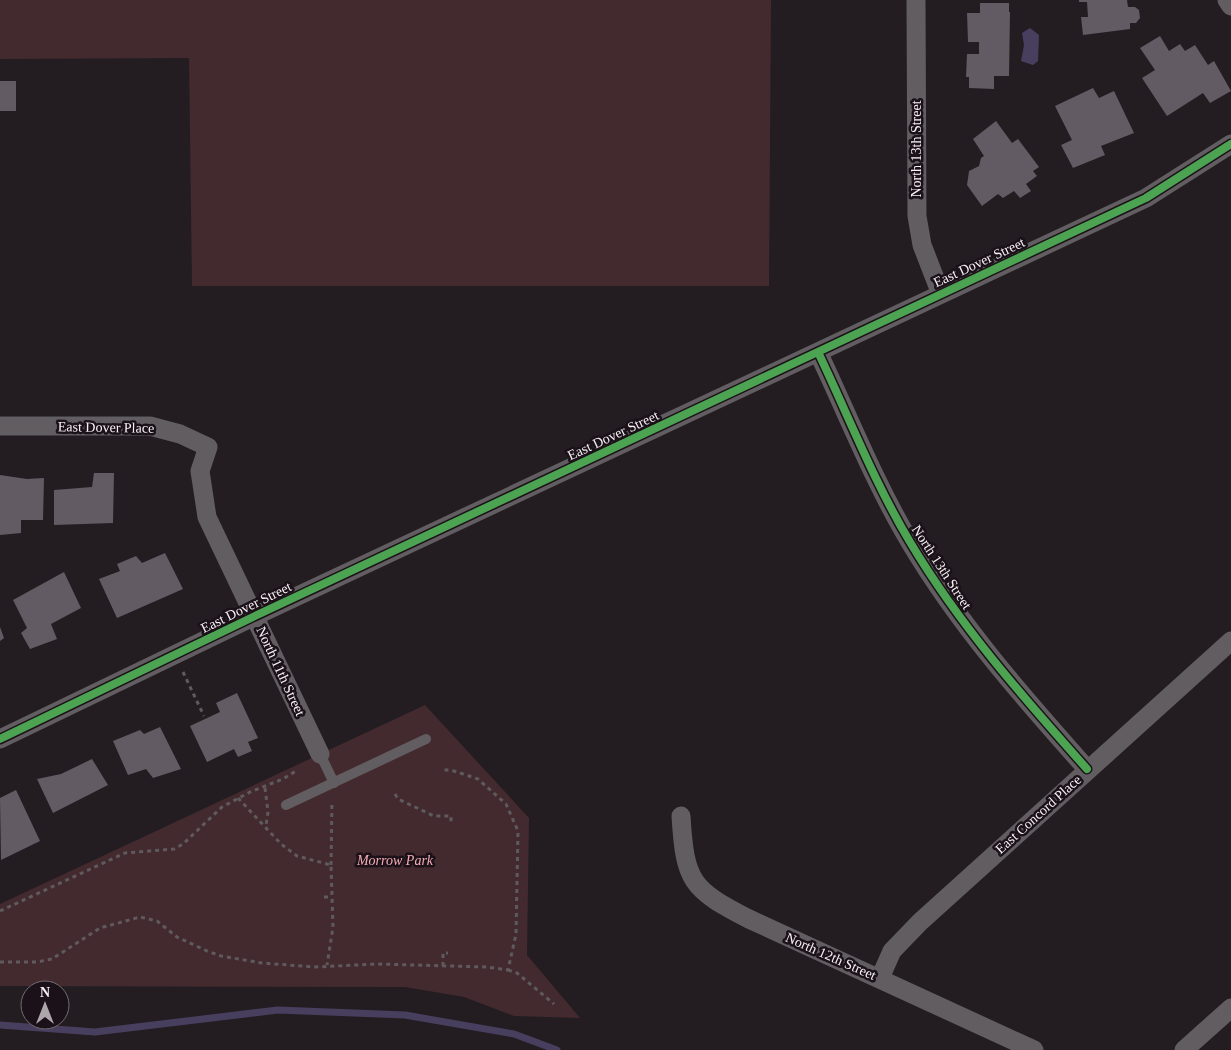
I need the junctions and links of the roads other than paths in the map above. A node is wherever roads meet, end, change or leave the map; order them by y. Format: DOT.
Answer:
graph roads {
  1 [pos="916,0"];
  2 [pos="1227,0"];
  3 [pos="1231,6"];
  4 [pos="1231,144"];
  5 [pos="941,294"];
  6 [pos="818,352"];
  7 [pos="0,426"];
  8 [pos="208,447"];
  9 [pos="255,616"];
  10 [pos="1231,641"];
  11 [pos="0,738"];
  12 [pos="426,739"];
  13 [pos="320,754"];
  14 [pos="1087,769"];
  15 [pos="334,783"];
  16 [pos="286,806"];
  17 [pos="681,816"];
  18 [pos="880,978"];
  19 [pos="1231,1008"];
  20 [pos="1034,1050"];
  21 [pos="1184,1050"];
  1 -- 5 [label="street, North 13th Street"];
  2 -- 3 [label="street"];
  4 -- 5 [label="street, East Dover Street"];
  5 -- 6 [label="street, East Dover Street"];
  6 -- 9 [label="street, East Dover Street"];
  6 -- 14 [label="street, North 13th Street"];
  7 -- 8 [label="street, East Dover Place"];
  8 -- 9 [label="street, North 11th Street"];
  9 -- 11 [label="street, East Dover Street"];
  9 -- 13 [label="street, North 11th Street"];
  10 -- 14 [label="street, East Concord Place"];
  12 -- 15 [label="lane"];
  13 -- 15 [label="lane, North 11th Street"];
  14 -- 18 [label="street, East Concord Place"];
  15 -- 16 [label="lane"];
  17 -- 18 [label="street, North 12th Street"];
  18 -- 20 [label="street, North 12th Street"];
  19 -- 21 [label="street"];
}
